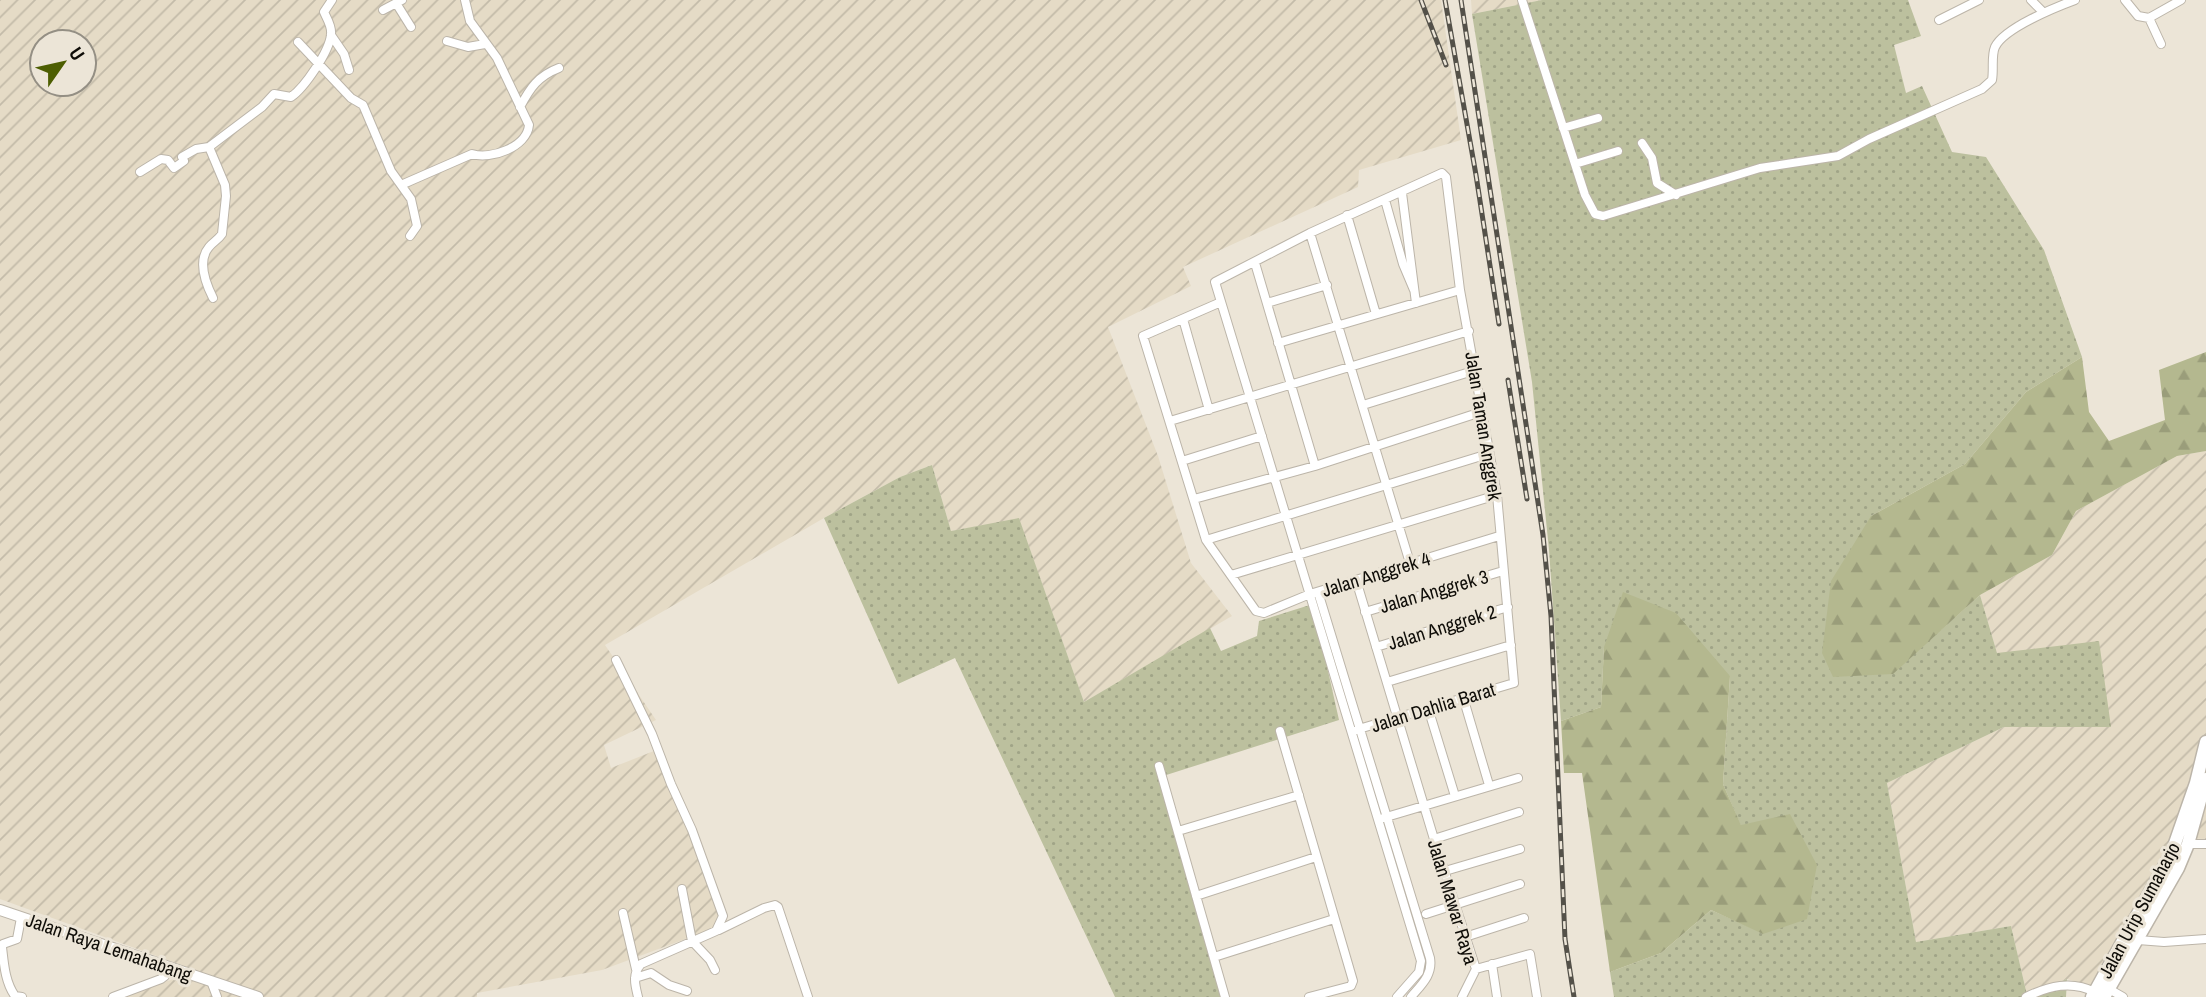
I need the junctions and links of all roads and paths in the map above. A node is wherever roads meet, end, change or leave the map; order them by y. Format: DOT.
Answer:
graph roads {
  1 [pos="332,0"];
  2 [pos="465,0"];
  3 [pos="1522,0"];
  4 [pos="1979,0"];
  5 [pos="2031,0"];
  6 [pos="2075,0"];
  7 [pos="2125,0"];
  8 [pos="2181,0"];
  9 [pos="399,1"];
  10 [pos="2061,2"];
  11 [pos="383,10"];
  12 [pos="2043,12"];
  13 [pos="2149,18"];
  14 [pos="1940,20"];
  15 [pos="411,27"];
  16 [pos="330,40"];
  17 [pos="447,41"];
  18 [pos="298,42"];
  19 [pos="485,44"];
  20 [pos="2161,44"];
  21 [pos="317,63"];
  22 [pos="559,68"];
  23 [pos="349,70"];
  24 [pos="520,107"];
  25 [pos="1598,118"];
  26 [pos="1563,128"];
  27 [pos="1642,143"];
  28 [pos="209,148"];
  29 [pos="1618,150"];
  30 [pos="1575,164"];
  31 [pos="140,172"];
  32 [pos="401,185"];
  33 [pos="1402,193"];
  34 [pos="1676,195"];
  35 [pos="1385,200"];
  36 [pos="1346,215"];
  37 [pos="1310,233"];
  38 [pos="410,236"];
  39 [pos="1255,263"];
  40 [pos="1326,285"];
  41 [pos="1414,290"];
  42 [pos="1460,290"];
  43 [pos="213,298"];
  44 [pos="1221,302"];
  45 [pos="1267,303"];
  46 [pos="1416,303"];
  47 [pos="1376,314"];
  48 [pos="1183,319"];
  49 [pos="1339,325"];
  50 [pos="1469,331"];
  51 [pos="1278,343"];
  52 [pos="1351,365"];
  53 [pos="1474,372"];
  54 [pos="1291,384"];
  55 [pos="1250,396"];
  56 [pos="1363,405"];
  57 [pos="1209,410"];
  58 [pos="1481,412"];
  59 [pos="1170,421"];
  60 [pos="1262,436"];
  61 [pos="1375,444"];
  62 [pos="1488,454"];
  63 [pos="1182,461"];
  64 [pos="1315,466"];
  65 [pos="1275,477"];
  66 [pos="1387,485"];
  67 [pos="1497,495"];
  68 [pos="1194,499"];
  69 [pos="1286,515"];
  70 [pos="1399,524"];
  71 [pos="1499,536"];
  72 [pos="1206,540"];
  73 [pos="1298,555"];
  74 [pos="1410,563"];
  75 [pos="1503,571"];
  76 [pos="1231,575"];
  77 [pos="1356,580"];
  78 [pos="1314,593"];
  79 [pos="1508,607"];
  80 [pos="1366,611"];
  81 [pos="1511,645"];
  82 [pos="1376,647"];
  83 [pos="616,660"];
  84 [pos="1387,682"];
  85 [pos="1514,683"];
  86 [pos="1464,697"];
  87 [pos="1428,708"];
  88 [pos="1398,717"];
  89 [pos="1356,730"];
  90 [pos="1280,731"];
  91 [pos="2206,742"];
  92 [pos="1159,766"];
  93 [pos="1518,778"];
  94 [pos="2202,782"];
  95 [pos="1489,785"];
  96 [pos="1299,795"];
  97 [pos="1455,796"];
  98 [pos="1424,806"];
  99 [pos="1519,812"];
  100 [pos="1383,818"];
  101 [pos="1178,831"];
  102 [pos="1434,839"];
  103 [pos="2188,844"];
  104 [pos="2206,844"];
  105 [pos="1520,849"];
  106 [pos="1316,857"];
  107 [pos="1445,871"];
  108 [pos="1520,884"];
  109 [pos="682,889"];
  110 [pos="1196,896"];
  111 [pos="1407,901"];
  112 [pos="1455,905"];
  113 [pos="0,910"];
  114 [pos="624,913"];
  115 [pos="1426,914"];
  116 [pos="21,918"];
  117 [pos="1524,918"];
  118 [pos="1334,919"];
  119 [pos="716,931"];
  120 [pos="1465,937"];
  121 [pos="2206,939"];
  122 [pos="2138,940"];
  123 [pos="692,941"];
  124 [pos="1214,957"];
  125 [pos="1492,964"];
  126 [pos="166,967"];
  127 [pos="1476,969"];
  128 [pos="715,970"];
  129 [pos="635,974"];
  130 [pos="211,981"];
  131 [pos="1405,987"];
  132 [pos="687,991"];
  133 [pos="2100,994"];
  134 [pos="1414,996"];
  135 [pos="22,997"];
  136 [pos="113,997"];
  137 [pos="217,997"];
  138 [pos="258,997"];
  139 [pos="638,997"];
  140 [pos="808,997"];
  141 [pos="1225,997"];
  142 [pos="1309,997"];
  143 [pos="1397,997"];
  144 [pos="1462,997"];
  145 [pos="1497,997"];
  146 [pos="1537,997"];
  147 [pos="2026,997"];
  148 [pos="2123,997"];
  1 -- 16 [label="street"];
  2 -- 19 [label="street"];
  3 -- 26 [label="street"];
  4 -- 14 [label="street"];
  5 -- 12 [label="street"];
  6 -- 10 [label="street"];
  7 -- 13 [label="street"];
  8 -- 13 [label="street"];
  9 -- 11 [label="street"];
  9 -- 15 [label="street"];
  10 -- 12 [label="street"];
  12 -- 34 [label="street"];
  13 -- 20 [label="street"];
  16 -- 21 [label="street"];
  16 -- 23 [label="street"];
  17 -- 19 [label="street"];
  18 -- 21 [label="street"];
  19 -- 24 [label="street"];
  21 -- 28 [label="street"];
  21 -- 32 [label="street"];
  22 -- 24 [label="street"];
  24 -- 32 [label="street"];
  25 -- 26 [label="street"];
  26 -- 30 [label="street"];
  27 -- 34 [label="street"];
  28 -- 31 [label="street"];
  28 -- 43 [label="street"];
  29 -- 30 [label="street"];
  30 -- 34 [label="street"];
  32 -- 38 [label="street"];
  33 -- 35 [label="street"];
  33 -- 41 [label="street"];
  33 -- 42 [label="street, Jalan Taman Anggrek"];
  35 -- 36 [label="street"];
  35 -- 41 [label="street"];
  36 -- 37 [label="street"];
  36 -- 47 [label="street"];
  37 -- 39 [label="street"];
  37 -- 40 [label="street"];
  39 -- 44 [label="street"];
  39 -- 45 [label="street"];
  40 -- 45 [label="street"];
  40 -- 49 [label="street"];
  41 -- 46 [label="street"];
  42 -- 46 [label="street"];
  42 -- 50 [label="street, Jalan Taman Anggrek"];
  44 -- 48 [label="street"];
  44 -- 55 [label="street"];
  45 -- 51 [label="street"];
  46 -- 47 [label="street"];
  47 -- 49 [label="street"];
  48 -- 57 [label="street"];
  48 -- 59 [label="street"];
  49 -- 51 [label="street"];
  49 -- 52 [label="street"];
  50 -- 52 [label="street"];
  50 -- 53 [label="street, Jalan Taman Anggrek"];
  51 -- 54 [label="street"];
  52 -- 54 [label="street"];
  52 -- 56 [label="street"];
  53 -- 56 [label="street"];
  53 -- 58 [label="street, Jalan Taman Anggrek"];
  54 -- 55 [label="street"];
  54 -- 64 [label="street"];
  55 -- 57 [label="street"];
  55 -- 60 [label="street"];
  56 -- 61 [label="street"];
  57 -- 59 [label="street"];
  58 -- 61 [label="street"];
  58 -- 62 [label="street, Jalan Taman Anggrek"];
  59 -- 63 [label="street"];
  60 -- 63 [label="street"];
  60 -- 65 [label="street"];
  61 -- 64 [label="street"];
  61 -- 66 [label="street"];
  62 -- 66 [label="street"];
  62 -- 67 [label="street, Jalan Taman Anggrek"];
  63 -- 68 [label="street"];
  64 -- 65 [label="street"];
  65 -- 68 [label="street"];
  65 -- 69 [label="street"];
  66 -- 69 [label="street"];
  66 -- 70 [label="street"];
  67 -- 70 [label="street"];
  67 -- 71 [label="street, Jalan Taman Anggrek"];
  68 -- 72 [label="street"];
  69 -- 72 [label="street"];
  69 -- 73 [label="street"];
  70 -- 73 [label="street"];
  70 -- 74 [label="street"];
  71 -- 74 [label="street, Jalan Anggrek 4"];
  71 -- 75 [label="street, Jalan Taman Anggrek"];
  72 -- 76 [label="street"];
  73 -- 76 [label="street"];
  73 -- 78 [label="street"];
  74 -- 77 [label="street, Jalan Anggrek 4"];
  75 -- 79 [label="street, Jalan Taman Anggrek"];
  75 -- 80 [label="street, Jalan Anggrek 3"];
  76 -- 78 [label="street, Jalan Anggrek 4"];
  77 -- 78 [label="street, Jalan Anggrek 4"];
  77 -- 80 [label="street, Jalan Mawar Raya"];
  78 -- 89 [label="street"];
  79 -- 81 [label="street, Jalan Taman Anggrek"];
  79 -- 82 [label="street, Jalan Anggrek 2"];
  80 -- 82 [label="street, Jalan Mawar Raya"];
  81 -- 84 [label="street"];
  81 -- 85 [label="street, Jalan Taman Anggrek"];
  82 -- 84 [label="street, Jalan Mawar Raya"];
  83 -- 119 [label="street"];
  84 -- 88 [label="street, Jalan Mawar Raya"];
  85 -- 86 [label="street, Jalan Dahlia Barat"];
  86 -- 87 [label="street, Jalan Dahlia Barat"];
  86 -- 95 [label="street"];
  87 -- 88 [label="street, Jalan Dahlia Barat"];
  87 -- 97 [label="street"];
  88 -- 89 [label="street, Jalan Dahlia Barat"];
  88 -- 98 [label="street, Jalan Mawar Raya"];
  89 -- 100 [label="street"];
  90 -- 96 [label="street"];
  91 -- 94 [label="highway"];
  92 -- 101 [label="street"];
  93 -- 95 [label="street"];
  94 -- 103 [label="highway, Jalan Urip Sumaharjo"];
  94 -- 133 [label="highway, Jalan Urip Sumaharjo"];
  95 -- 97 [label="street"];
  96 -- 101 [label="street"];
  96 -- 106 [label="street"];
  97 -- 98 [label="street"];
  98 -- 100 [label="street"];
  98 -- 102 [label="street, Jalan Mawar Raya"];
  99 -- 102 [label="street"];
  100 -- 111 [label="street"];
  101 -- 110 [label="street"];
  102 -- 107 [label="street, Jalan Mawar Raya"];
  103 -- 104 [label="street"];
  103 -- 122 [label="highway, Jalan Urip Sumaharjo"];
  105 -- 107 [label="street"];
  106 -- 110 [label="street"];
  106 -- 118 [label="street"];
  107 -- 112 [label="street, Jalan Mawar Raya"];
  108 -- 112 [label="street"];
  109 -- 123 [label="street"];
  110 -- 124 [label="street"];
  111 -- 131 [label="street"];
  111 -- 134 [label="street"];
  112 -- 115 [label="street"];
  112 -- 120 [label="street, Jalan Mawar Raya"];
  113 -- 116 [label="main road, Jalan Raya Lemahabang"];
  114 -- 129 [label="street"];
  116 -- 126 [label="main road, Jalan Raya Lemahabang"];
  116 -- 135 [label="street"];
  117 -- 120 [label="street"];
  118 -- 124 [label="street"];
  118 -- 142 [label="street"];
  119 -- 123 [label="street"];
  119 -- 140 [label="street"];
  120 -- 127 [label="street, Jalan Mawar Raya"];
  121 -- 122 [label="street"];
  122 -- 133 [label="highway, Jalan Urip Sumaharjo"];
  123 -- 128 [label="street"];
  123 -- 129 [label="street"];
  124 -- 141 [label="street"];
  125 -- 127 [label="street"];
  125 -- 145 [label="street"];
  125 -- 146 [label="street"];
  126 -- 130 [label="main road, Jalan Raya Lemahabang"];
  126 -- 136 [label="street"];
  127 -- 144 [label="street, Jalan Mawar Raya"];
  129 -- 132 [label="street"];
  129 -- 139 [label="street"];
  130 -- 137 [label="street"];
  130 -- 138 [label="main road, Jalan Raya Lemahabang"];
  131 -- 134 [label="street"];
  131 -- 143 [label="street"];
  133 -- 147 [label="street"];
  133 -- 148 [label="street"];
}
